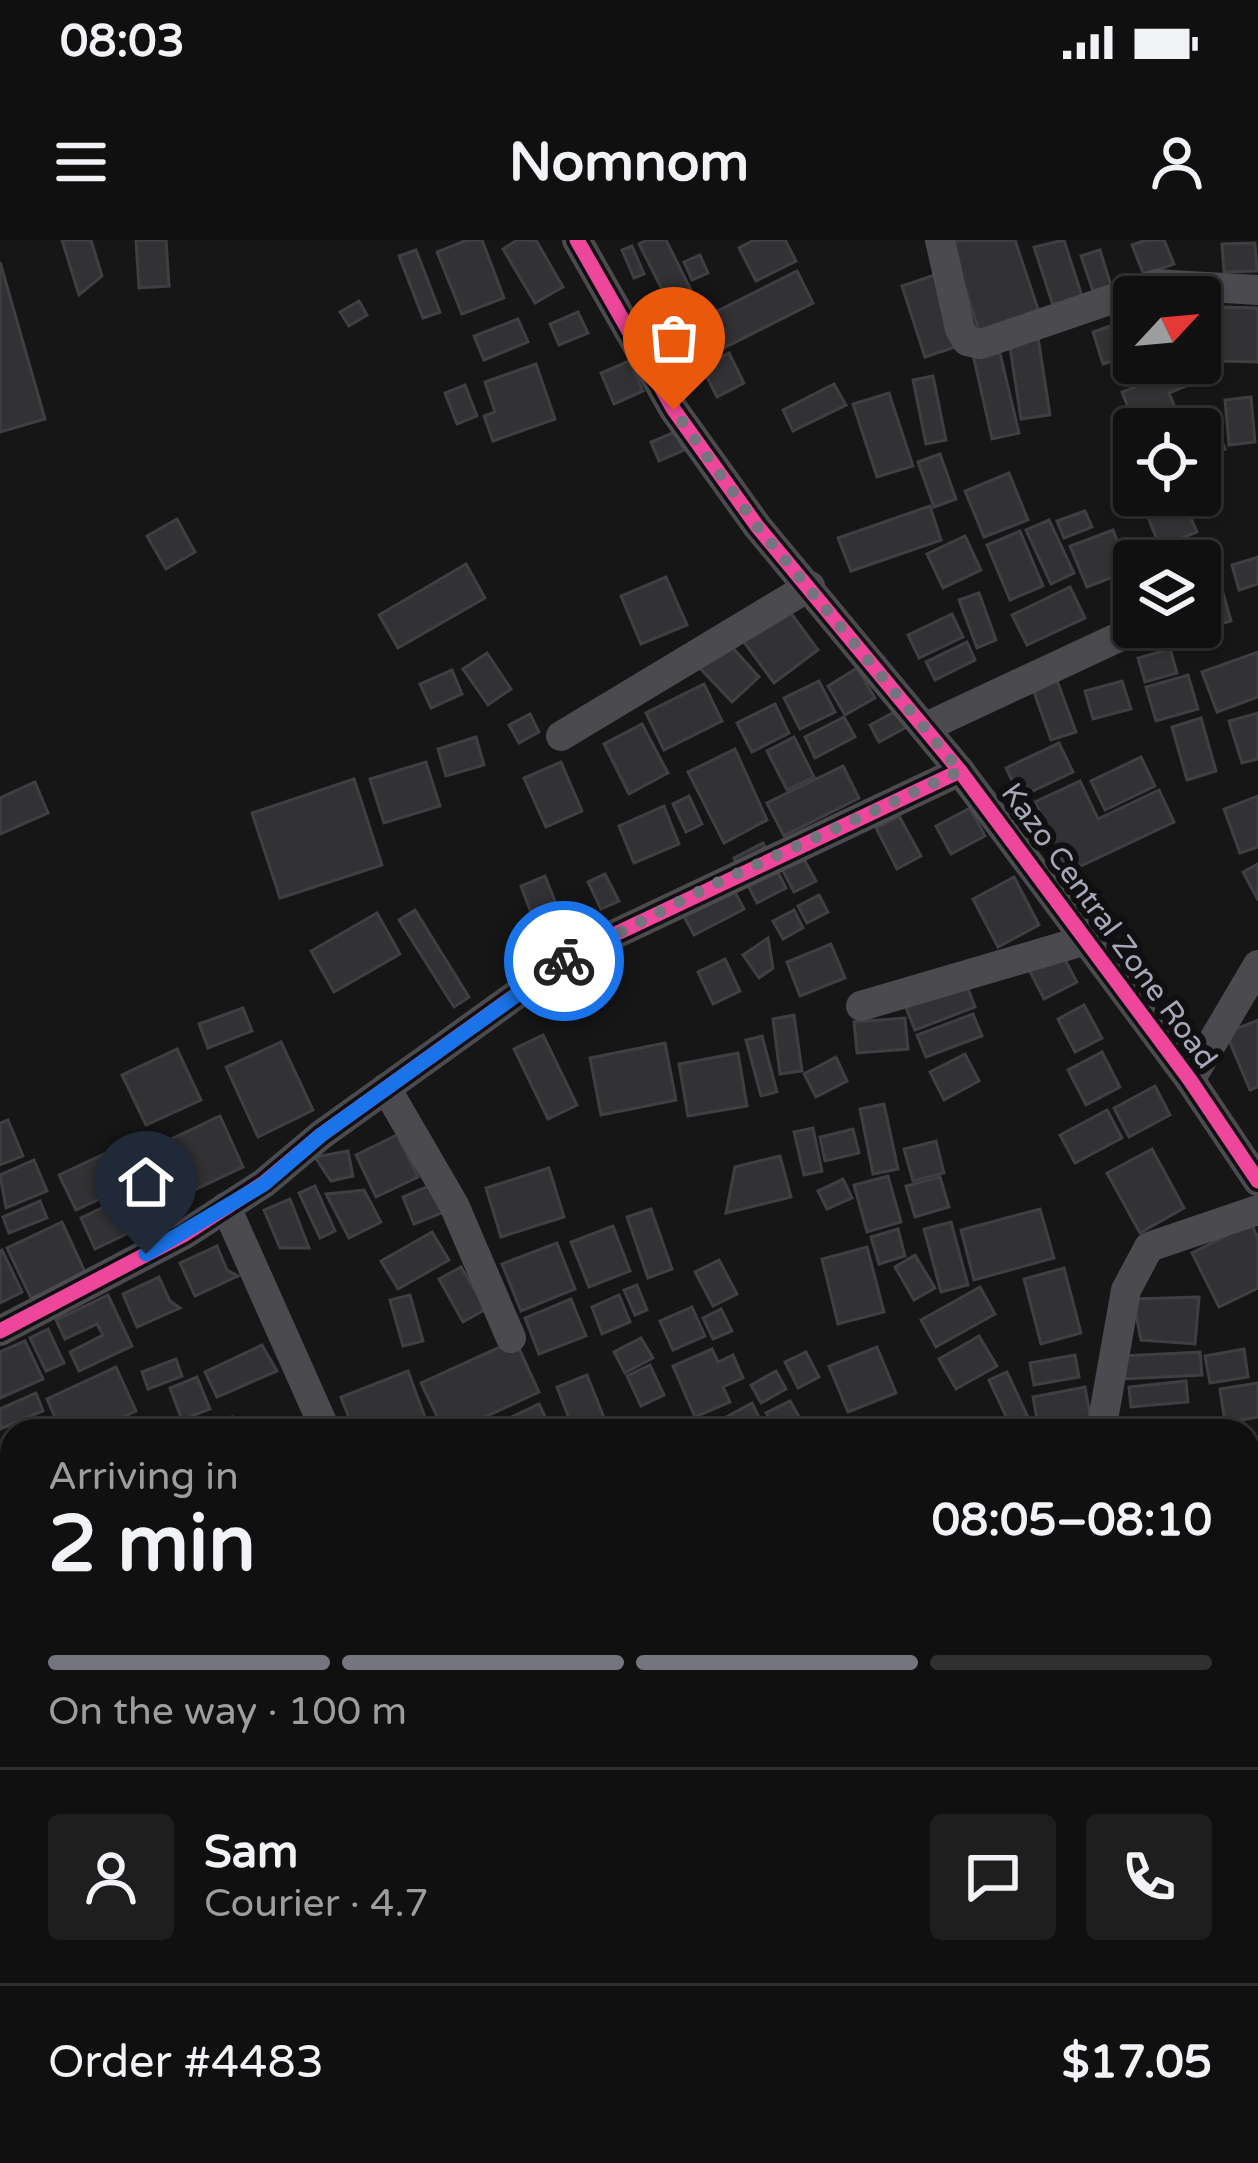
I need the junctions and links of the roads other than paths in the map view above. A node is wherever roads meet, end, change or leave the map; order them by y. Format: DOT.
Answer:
graph roads {
  1 [pos="577,240"];
  2 [pos="940,240"];
  3 [pos="1258,290"];
  4 [pos="810,586"];
  5 [pos="1113,640"];
  6 [pos="926,727"];
  7 [pos="561,736"];
  8 [pos="960,771"];
  9 [pos="1086,940"];
  10 [pos="1258,965"];
  11 [pos="862,1006"];
  12 [pos="1190,1080"];
  13 [pos="386,1088"];
  14 [pos="1258,1181"];
  15 [pos="226,1208"];
  16 [pos="1258,1210"];
  17 [pos="0,1331"];
  18 [pos="511,1338"];
  19 [pos="321,1419"];
  20 [pos="1103,1419"];
  1 -- 4 [label="street, Kazo Central Zone Road"];
  2 -- 3 [label="street"];
  4 -- 6 [label="street, Kazo Central Zone Road"];
  4 -- 7 [label="street"];
  5 -- 6 [label="street"];
  6 -- 8 [label="street, Kazo Central Zone Road"];
  8 -- 9 [label="street, Kazo Central Zone Road"];
  8 -- 13 [label="street"];
  9 -- 11 [label="street"];
  9 -- 12 [label="street, Kazo Central Zone Road"];
  10 -- 12 [label="street"];
  12 -- 14 [label="street, Kazo Central Zone Road"];
  13 -- 15 [label="street"];
  13 -- 18 [label="street"];
  15 -- 17 [label="street"];
  15 -- 19 [label="street"];
  16 -- 20 [label="street"];
}
